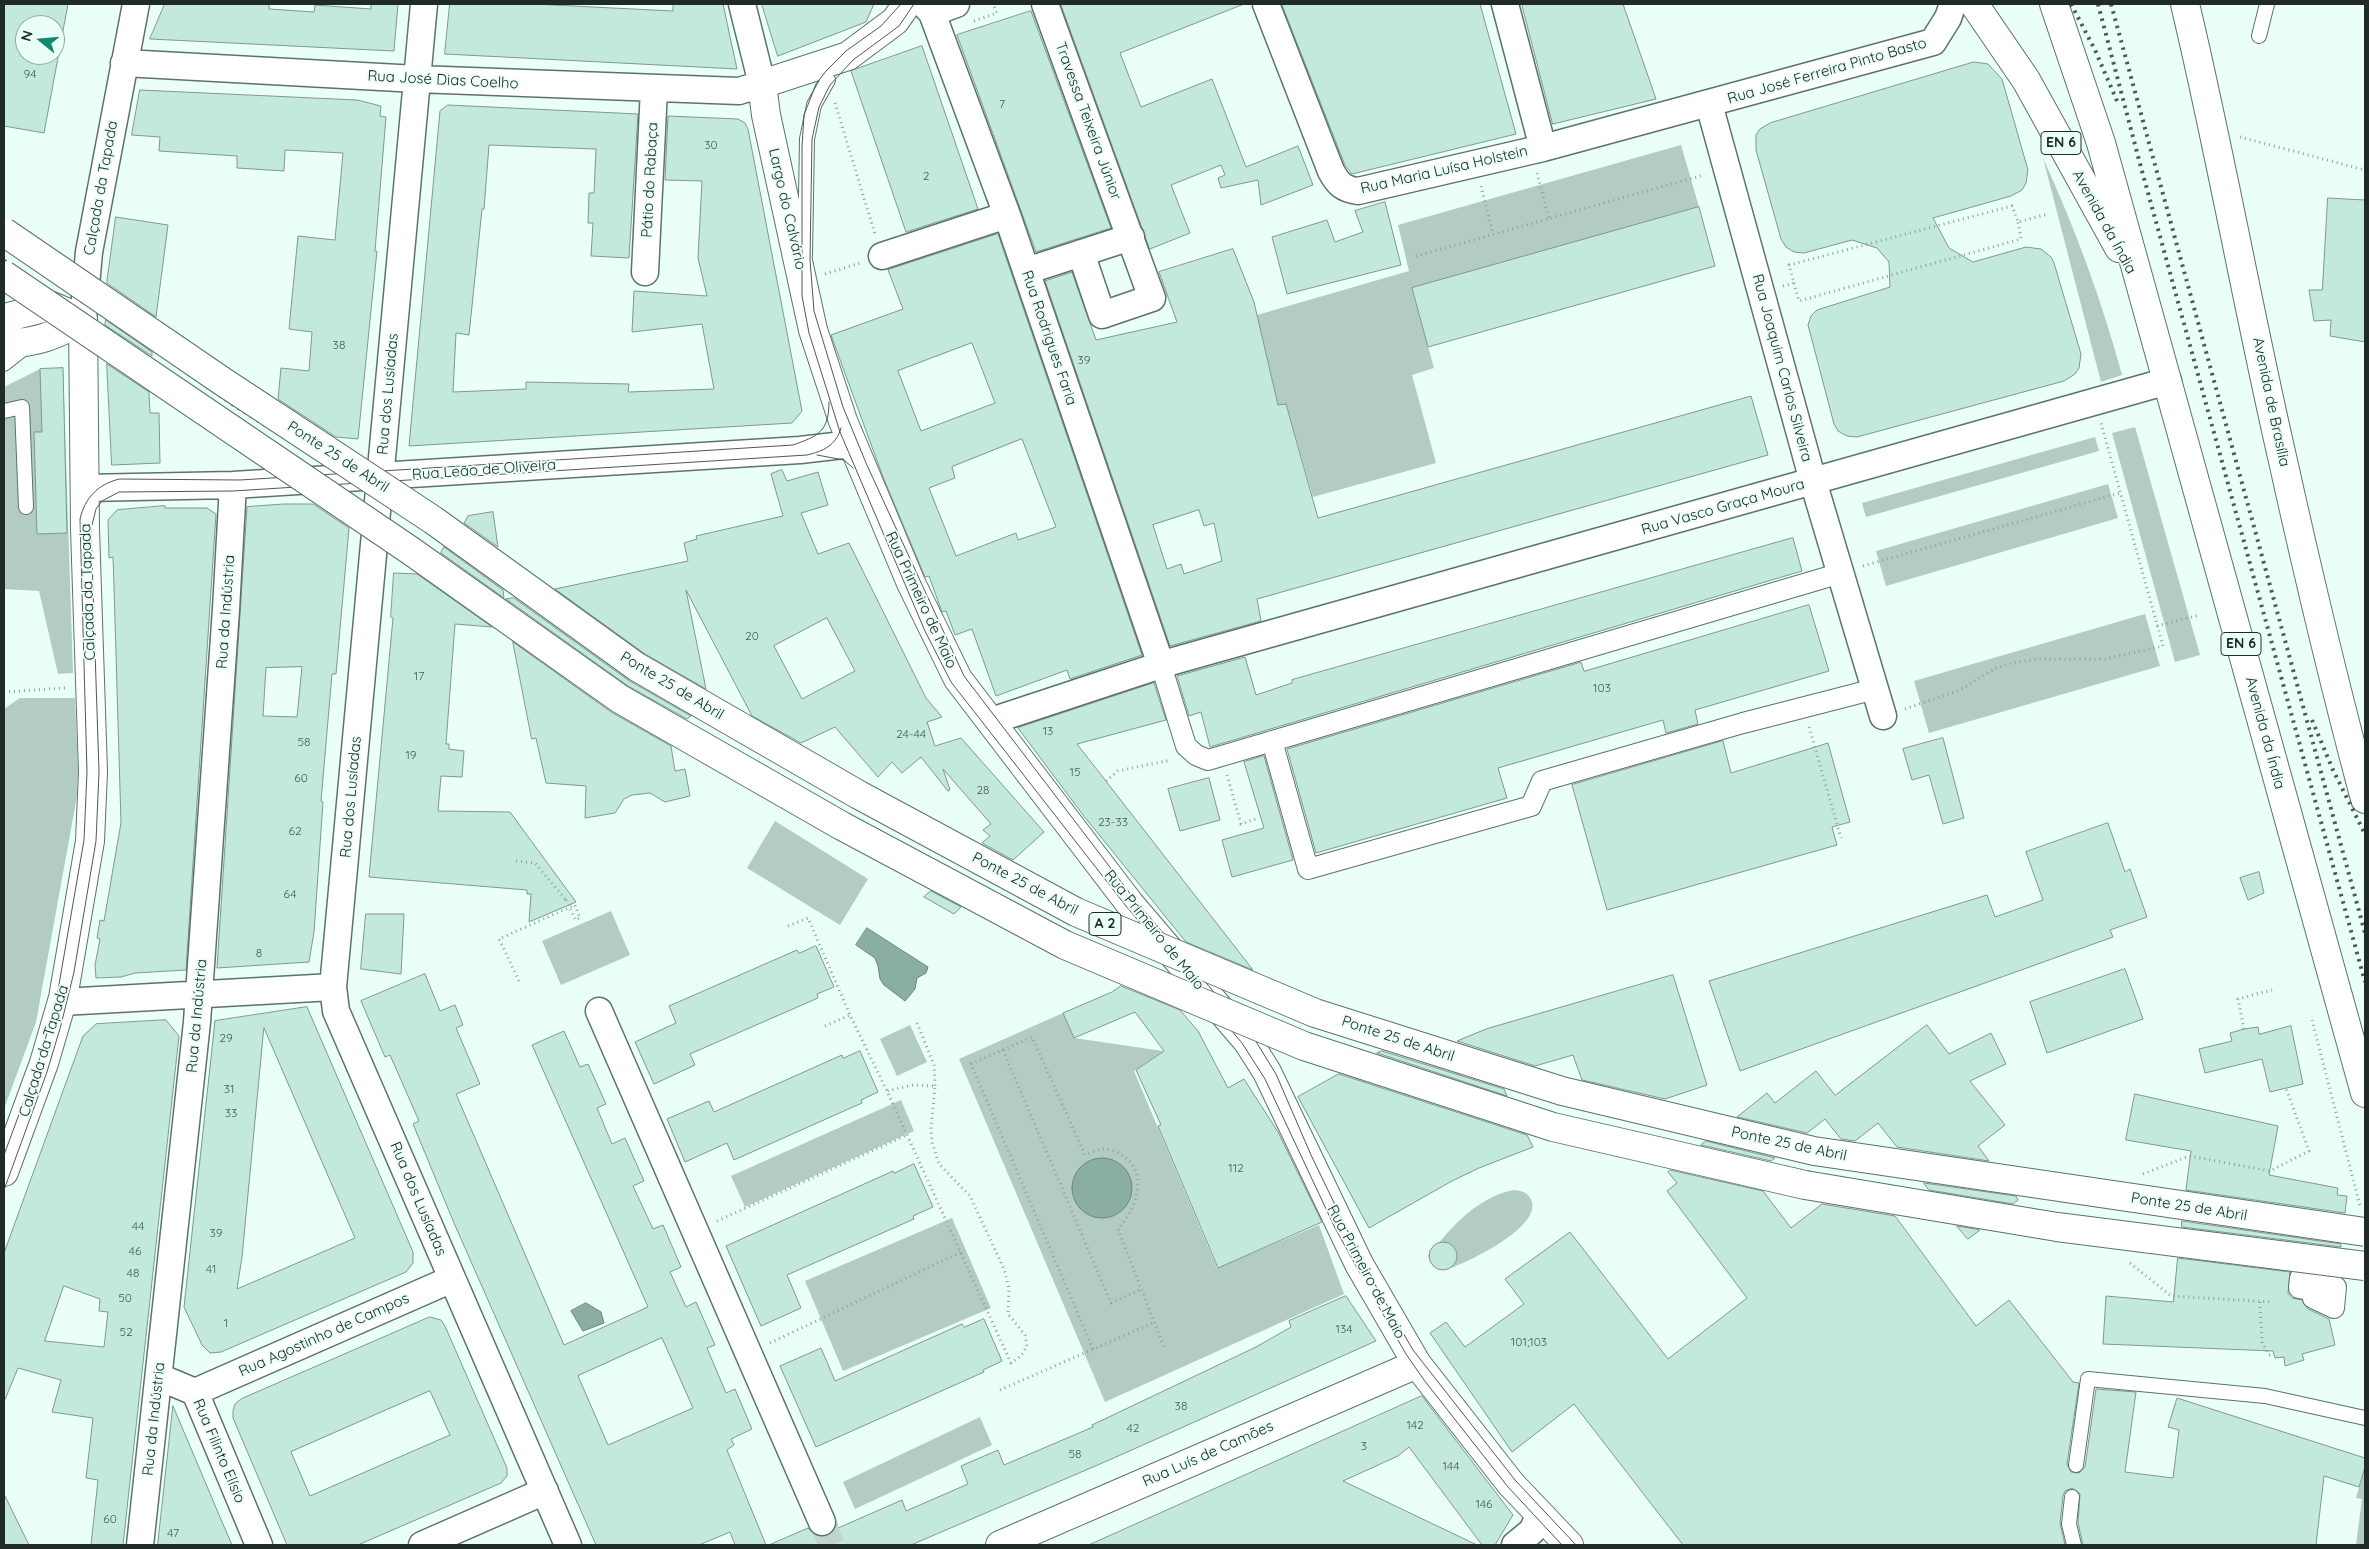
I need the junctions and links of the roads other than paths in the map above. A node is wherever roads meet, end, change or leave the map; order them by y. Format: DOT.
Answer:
graph roads {
  1 [pos="136,4"];
  2 [pos="424,4"];
  3 [pos="742,4"];
  4 [pos="907,4"];
  5 [pos="1044,4"];
  6 [pos="1266,4"];
  7 [pos="1505,4"];
  8 [pos="1953,4"];
  9 [pos="1974,4"];
  10 [pos="2054,4"];
  11 [pos="2185,4"];
  12 [pos="2267,4"];
  13 [pos="928,8"];
  14 [pos="963,13"];
  15 [pos="2260,36"];
  16 [pos="848,56"];
  17 [pos="124,63"];
  18 [pos="417,79"];
  19 [pos="828,80"];
  20 [pos="762,84"];
  21 [pos="654,88"];
  22 [pos="1709,104"];
  23 [pos="1535,142"];
  24 [pos="1007,215"];
  25 [pos="4,232"];
  26 [pos="1131,237"];
  27 [pos="1081,253"];
  28 [pos="882,256"];
  29 [pos="1026,271"];
  30 [pos="645,272"];
  31 [pos="4,275"];
  32 [pos="803,280"];
  33 [pos="2140,286"];
  34 [pos="4,318"];
  35 [pos="83,320"];
  36 [pos="37,339"];
  37 [pos="4,343"];
  38 [pos="4,364"];
  39 [pos="2168,381"];
  40 [pos="4,411"];
  41 [pos="852,444"];
  42 [pos="381,477"];
  43 [pos="1813,481"];
  44 [pos="233,485"];
  45 [pos="85,488"];
  46 [pos="26,507"];
  47 [pos="1841,573"];
  48 [pos="1161,665"];
  49 [pos="1875,689"];
  50 [pos="1883,716"];
  51 [pos="991,721"];
  52 [pos="1272,741"];
  53 [pos="2365,799"];
  54 [pos="333,987"];
  55 [pos="200,994"];
  56 [pos="62,1002"];
  57 [pos="599,1011"];
  58 [pos="2365,1093"];
  59 [pos="4,1172"];
  60 [pos="2363,1222"];
  61 [pos="2365,1266"];
  62 [pos="452,1279"];
  63 [pos="1417,1364"];
  64 [pos="159,1377"];
  65 [pos="195,1392"];
  66 [pos="2365,1418"];
  67 [pos="2076,1465"];
  68 [pos="545,1491"];
  69 [pos="2072,1497"];
  70 [pos="1539,1516"];
  71 [pos="822,1522"];
  72 [pos="1027,1540"];
  73 [pos="140,1545"];
  74 [pos="259,1545"];
  75 [pos="422,1545"];
  76 [pos="568,1545"];
  77 [pos="1000,1545"];
  78 [pos="1515,1545"];
  79 [pos="1569,1545"];
  80 [pos="2074,1545"];
  1 -- 17 [label="street, Calçada da Tapada"];
  2 -- 18 [label="street, Rua dos Lusíadas"];
  3 -- 20 [label="street"];
  4 -- 16 [label="main road"];
  5 -- 26 [label="street, Travessa Teixeira Júnior"];
  6 -- 23 [label="street, Rua Maria Luísa Holstein"];
  7 -- 23 [label="street"];
  8 -- 22 [label="street, Rua José Ferreira Pinto Basto"];
  9 -- 33 [label="main road, Avenida da Índia / EN 6"];
  10 -- 33 [label="main road, Avenida da Índia / EN 6"];
  11 -- 53 [label="main road, Avenida de Brasília"];
  12 -- 15 [label="lane"];
  13 -- 14 [label="street"];
  13 -- 24 [label="street, Rua Rodrigues Faria"];
  16 -- 19 [label="street"];
  16 -- 20 [label="main road"];
  17 -- 18 [label="street, Rua José Dias Coelho"];
  17 -- 35 [label="street, Calçada da Tapada"];
  18 -- 21 [label="street, Rua José Dias Coelho"];
  18 -- 42 [label="street, Rua dos Lusíadas"];
  19 -- 32 [label="lane"];
  20 -- 21 [label="street, Rua José Dias Coelho"];
  20 -- 32 [label="main road, Largo do Calvário"];
  21 -- 30 [label="street, Pátio do Rabaça"];
  22 -- 23 [label="street, Rua Maria Luísa Holstein"];
  22 -- 43 [label="street, Rua Joaquim Carlos Silveira"];
  24 -- 28 [label="street"];
  24 -- 29 [label="street, Rua Rodrigues Faria"];
  25 -- 60 [label="main road, Ponte 25 de Abril / A 2, bridge"];
  26 -- 27 [label="street"];
  26 -- 27 [label="street, Travessa Teixeira Júnior"];
  27 -- 29 [label="street"];
  29 -- 48 [label="street, Rua Rodrigues Faria"];
  31 -- 61 [label="main road, A 2, bridge"];
  32 -- 41 [label="main road, Rua Primeiro de Maio"];
  33 -- 39 [label="main road, Avenida da Índia / EN 6"];
  34 -- 35 [label="main road"];
  35 -- 36 [label="main road"];
  35 -- 45 [label="main road, Calçada da Tapada"];
  36 -- 37 [label="main road"];
  36 -- 38 [label="lane"];
  39 -- 43 [label="street, Rua Vasco Graça Moura"];
  39 -- 58 [label="main road, Avenida da Índia / EN 6"];
  40 -- 46 [label="lane"];
  41 -- 42 [label="street, Rua Leão de Oliveira"];
  41 -- 51 [label="main road, Rua Primeiro de Maio"];
  42 -- 44 [label="street, Rua Leão de Oliveira"];
  42 -- 54 [label="street, Rua dos Lusíadas"];
  43 -- 47 [label="street, Rua Joaquim Carlos Silveira"];
  43 -- 48 [label="street, Rua Vasco Graça Moura"];
  44 -- 45 [label="street, Rua Leão de Oliveira"];
  44 -- 55 [label="street, Rua da Indústria"];
  45 -- 56 [label="main road, Calçada da Tapada"];
  47 -- 49 [label="street, Rua Joaquim Carlos Silveira"];
  47 -- 52 [label="street"];
  48 -- 51 [label="street"];
  48 -- 52 [label="street"];
  49 -- 50 [label="street, Rua Joaquim Carlos Silveira"];
  49 -- 52 [label="street"];
  51 -- 63 [label="main road, Rua Primeiro de Maio"];
  54 -- 55 [label="street"];
  54 -- 62 [label="street, Rua dos Lusíadas"];
  55 -- 56 [label="street"];
  55 -- 64 [label="street, Rua da Indústria"];
  56 -- 59 [label="main road, Calçada da Tapada"];
  57 -- 71 [label="street"];
  62 -- 65 [label="street, Rua Agostinho de Campos"];
  62 -- 68 [label="street, Rua dos Lusíadas"];
  63 -- 70 [label="main road, Rua Primeiro de Maio"];
  63 -- 72 [label="main road, Rua Luís de Camões"];
  64 -- 65 [label="street, Rua Filinto Elísio"];
  64 -- 73 [label="street, Rua da Indústria"];
  65 -- 74 [label="street, Rua Filinto Elísio"];
  66 -- 67 [label="lane"];
  68 -- 75 [label="street"];
  68 -- 76 [label="street, Rua dos Lusíadas"];
  69 -- 80 [label="lane"];
  70 -- 78 [label="street"];
  70 -- 79 [label="main road, Rua Primeiro de Maio"];
  72 -- 77 [label="main road, Rua Luís de Camões"];
}
